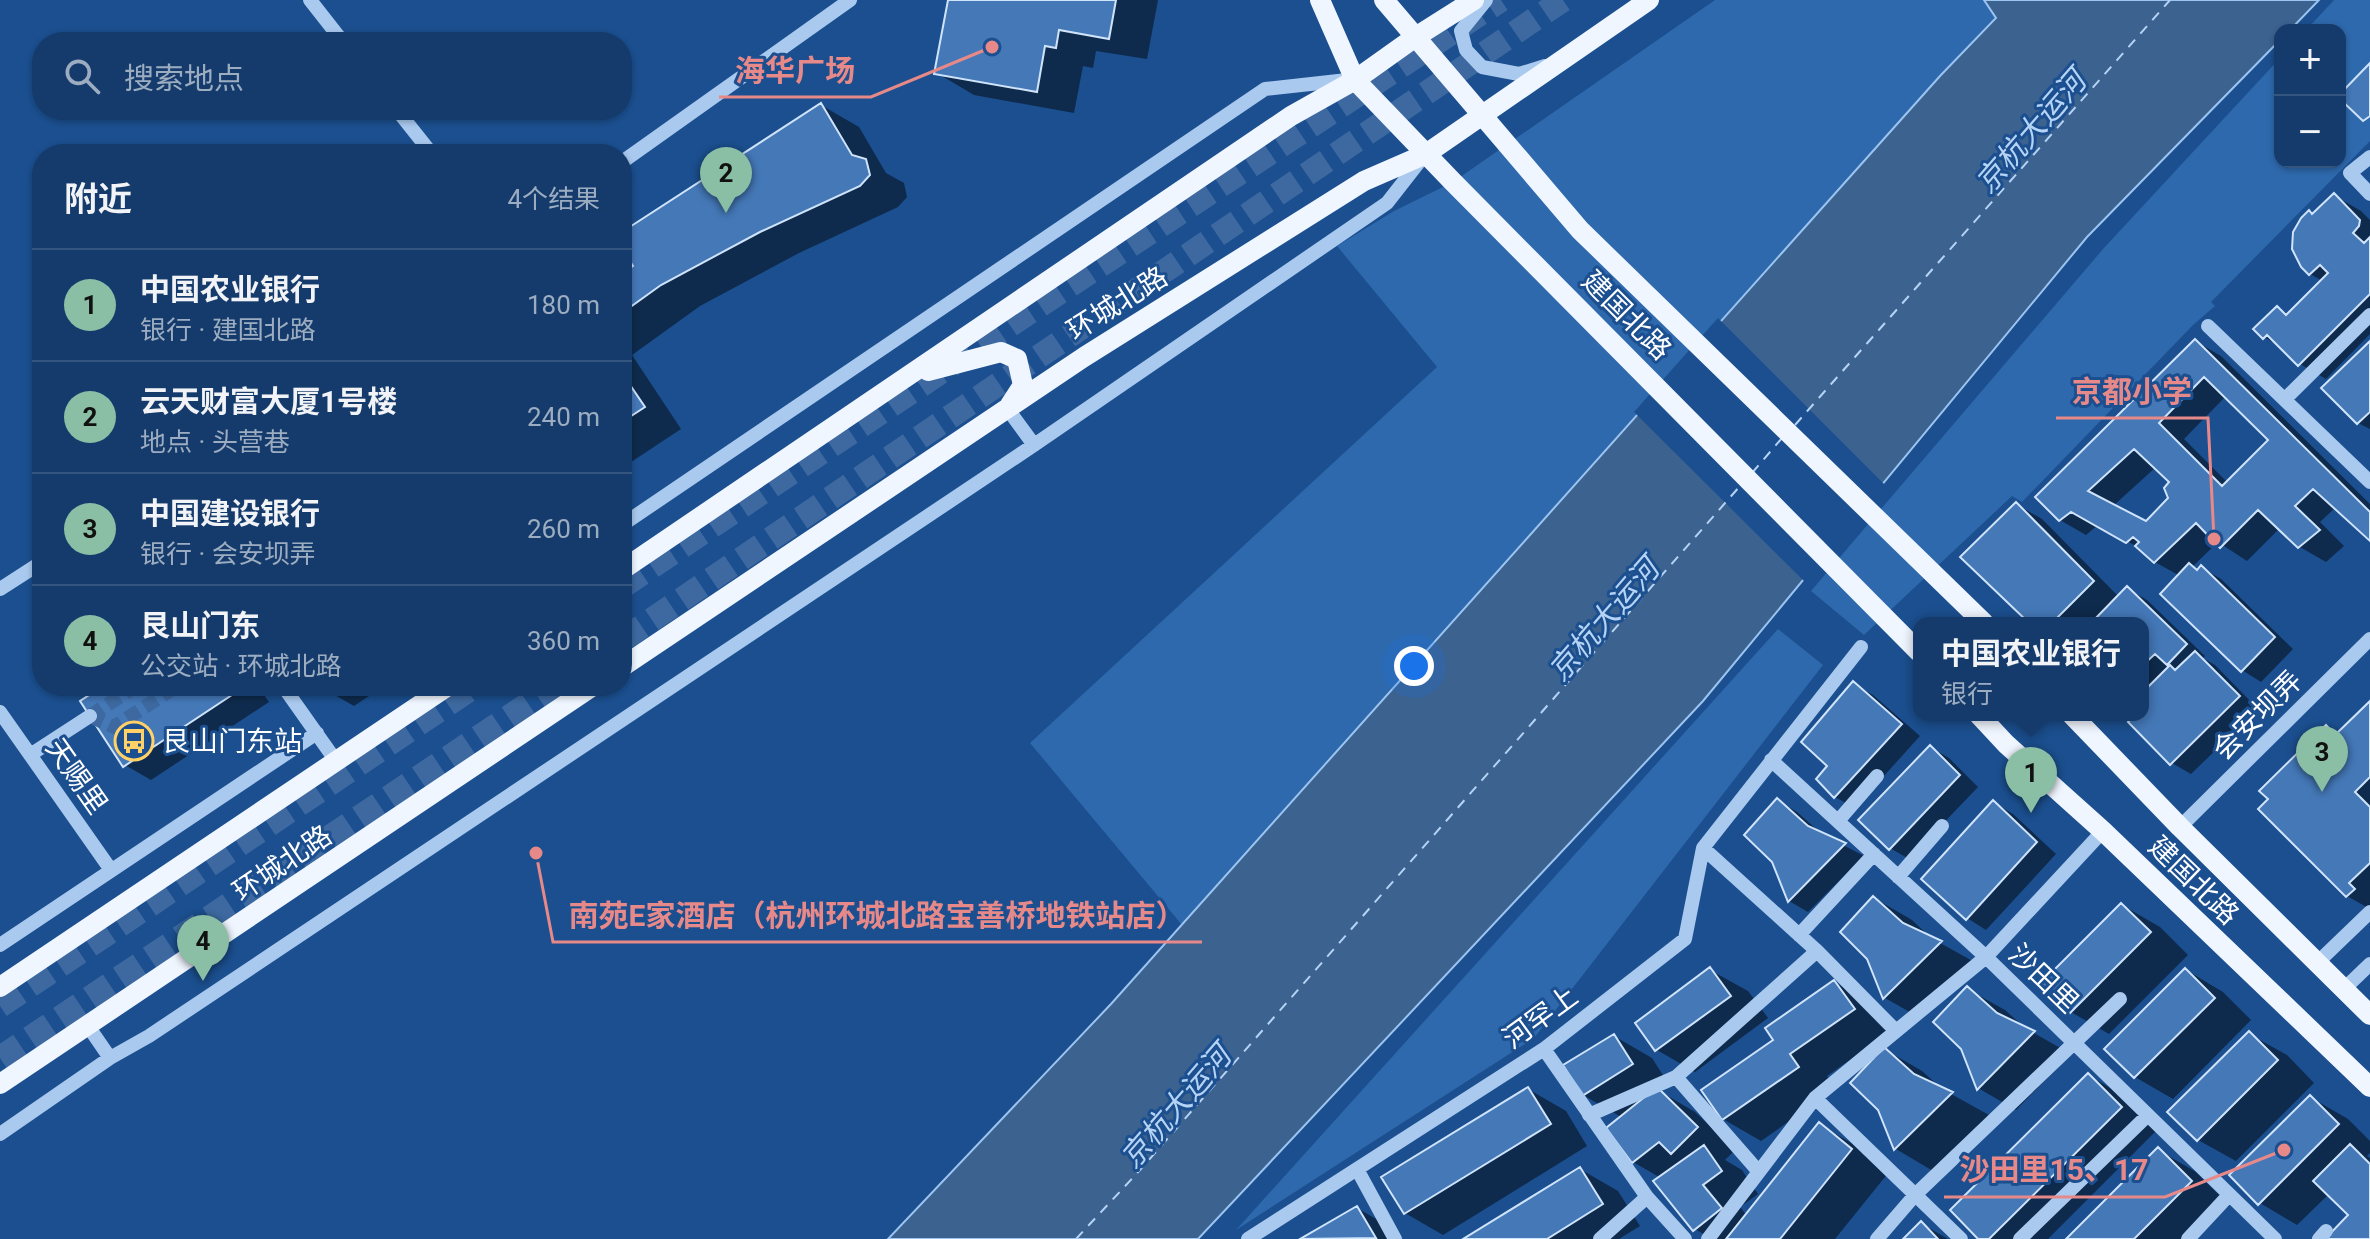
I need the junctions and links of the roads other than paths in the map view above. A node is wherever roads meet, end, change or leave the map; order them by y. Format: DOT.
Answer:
graph roads {
  1 [pos="310,0"];
  2 [pos="850,0"];
  3 [pos="1320,0"];
  4 [pos="1474,0"];
  5 [pos="1486,0"];
  6 [pos="1649,0"];
  7 [pos="1389,2"];
  8 [pos="335,32"];
  9 [pos="1414,38"];
  10 [pos="1566,59"];
  11 [pos="1355,80"];
  12 [pos="1483,114"];
  13 [pos="405,120"];
  14 [pos="424,144"];
  15 [pos="1426,154"];
  16 [pos="632,155"];
  17 [pos="2370,157"];
  18 [pos="2370,194"];
  19 [pos="2370,315"];
  20 [pos="2208,326"];
  21 [pos="910,376"];
  22 [pos="2285,399"];
  23 [pos="1007,408"];
  24 [pos="1034,445"];
  25 [pos="2370,482"];
  26 [pos="632,518"];
  27 [pos="632,563"];
  28 [pos="32,568"];
  29 [pos="0,589"];
  30 [pos="1978,617"];
  31 [pos="2370,639"];
  32 [pos="1913,646"];
  33 [pos="1861,647"];
  34 [pos="632,660"];
  35 [pos="290,696"];
  36 [pos="433,696"];
  37 [pos="578,696"];
  38 [pos="0,712"];
  39 [pos="90,716"];
  40 [pos="1985,721"];
  41 [pos="2078,721"];
  42 [pos="317,733"];
  43 [pos="30,755"];
  44 [pos="1771,760"];
  45 [pos="336,761"];
  46 [pos="1877,776"];
  47 [pos="1838,821"];
  48 [pos="1942,826"];
  49 [pos="2180,827"];
  50 [pos="2103,831"];
  51 [pos="1703,848"];
  52 [pos="1874,854"];
  53 [pos="111,870"];
  54 [pos="1898,877"];
  55 [pos="2370,912"];
  56 [pos="1799,935"];
  57 [pos="0,945"];
  58 [pos="1817,951"];
  59 [pos="1986,957"];
  60 [pos="2317,963"];
  61 [pos="2370,964"];
  62 [pos="0,987"];
  63 [pos="2344,989"];
  64 [pos="2120,999"];
  65 [pos="2370,1015"];
  66 [pos="88,1026"];
  67 [pos="1896,1031"];
  68 [pos="2074,1043"];
  69 [pos="1544,1049"];
  70 [pos="110,1058"];
  71 [pos="1676,1077"];
  72 [pos="0,1084"];
  73 [pos="2370,1087"];
  74 [pos="1815,1098"];
  75 [pos="1589,1115"];
  76 [pos="2148,1115"];
  77 [pos="0,1134"];
  78 [pos="1357,1169"];
  79 [pos="1759,1172"];
  80 [pos="1915,1195"];
  81 [pos="2229,1195"];
  82 [pos="1647,1197"];
  83 [pos="1248,1239"];
  84 [pos="1395,1239"];
  85 [pos="1600,1239"];
  86 [pos="1685,1239"];
  87 [pos="1708,1239"];
  88 [pos="1877,1239"];
  89 [pos="1961,1239"];
  90 [pos="2020,1239"];
  91 [pos="2188,1239"];
  92 [pos="2275,1239"];
  1 -- 8 [label="street"];
  2 -- 16 [label="street"];
  3 -- 11 [label="main road, 建国北路"];
  4 -- 9 [label="main road, 环城北路"];
  5 -- 10 [label="street"];
  6 -- 10 [label="main road, 环城北路"];
  7 -- 9 [label="main road, 建国北路"];
  9 -- 11 [label="main road, 环城北路"];
  9 -- 12 [label="main road, 建国北路"];
  10 -- 12 [label="main road, 环城北路"];
  11 -- 15 [label="main road, 建国北路"];
  11 -- 21 [label="main road, 环城北路"];
  11 -- 26 [label="street"];
  12 -- 15 [label="main road, 环城北路"];
  12 -- 30 [label="main road, 建国北路"];
  13 -- 14 [label="street"];
  15 -- 23 [label="main road, 环城北路"];
  15 -- 24 [label="street"];
  15 -- 32 [label="main road, 建国北路"];
  17 -- 18 [label="street"];
  19 -- 22 [label="street"];
  20 -- 22 [label="street"];
  21 -- 23 [label="main road"];
  21 -- 27 [label="main road, 环城北路"];
  22 -- 25 [label="street"];
  23 -- 24 [label="street"];
  23 -- 34 [label="main road, 环城北路"];
  24 -- 70 [label="street"];
  28 -- 29 [label="street"];
  31 -- 49 [label="street, 会安坝弄"];
  33 -- 44 [label="street, 河罕上"];
  35 -- 42 [label="street"];
  36 -- 45 [label="main road, 环城北路"];
  37 -- 66 [label="main road, 环城北路"];
  38 -- 43 [label="street, 天赐里"];
  39 -- 43 [label="street"];
  40 -- 50 [label="main road, 建国北路"];
  41 -- 49 [label="main road, 建国北路"];
  42 -- 45 [label="street"];
  42 -- 53 [label="street"];
  43 -- 53 [label="street, 天赐里"];
  44 -- 47 [label="street, 沙田里"];
  44 -- 51 [label="street, 河罕上"];
  45 -- 62 [label="main road, 环城北路"];
  46 -- 47 [label="street"];
  47 -- 52 [label="street, 沙田里"];
  48 -- 54 [label="street"];
  49 -- 60 [label="main road, 建国北路"];
  50 -- 59 [label="street"];
  50 -- 73 [label="main road, 建国北路"];
  51 -- 56 [label="street"];
  51 -- 69 [label="street, 河罕上"];
  52 -- 54 [label="street, 沙田里"];
  52 -- 56 [label="street"];
  53 -- 57 [label="street"];
  54 -- 59 [label="street, 沙田里"];
  55 -- 60 [label="street"];
  56 -- 58 [label="street"];
  58 -- 67 [label="street"];
  58 -- 71 [label="street"];
  59 -- 67 [label="street"];
  59 -- 68 [label="street, 沙田里"];
  60 -- 63 [label="main road, 建国北路"];
  61 -- 63 [label="street"];
  63 -- 65 [label="main road, 建国北路"];
  64 -- 68 [label="street"];
  66 -- 70 [label="street"];
  66 -- 72 [label="main road, 环城北路"];
  67 -- 74 [label="street"];
  68 -- 76 [label="street, 沙田里"];
  68 -- 80 [label="street"];
  69 -- 75 [label="street"];
  69 -- 78 [label="street, 河罕上"];
  70 -- 77 [label="street"];
  71 -- 75 [label="street"];
  71 -- 79 [label="street"];
  74 -- 79 [label="street"];
  74 -- 80 [label="street"];
  75 -- 82 [label="street"];
  76 -- 81 [label="street, 沙田里"];
  76 -- 90 [label="street"];
  78 -- 83 [label="street, 河罕上"];
  78 -- 84 [label="street"];
  79 -- 87 [label="street"];
  80 -- 88 [label="street"];
  80 -- 89 [label="street"];
  81 -- 91 [label="street"];
  81 -- 92 [label="street, 沙田里"];
  82 -- 85 [label="street"];
  82 -- 86 [label="street"];
}
